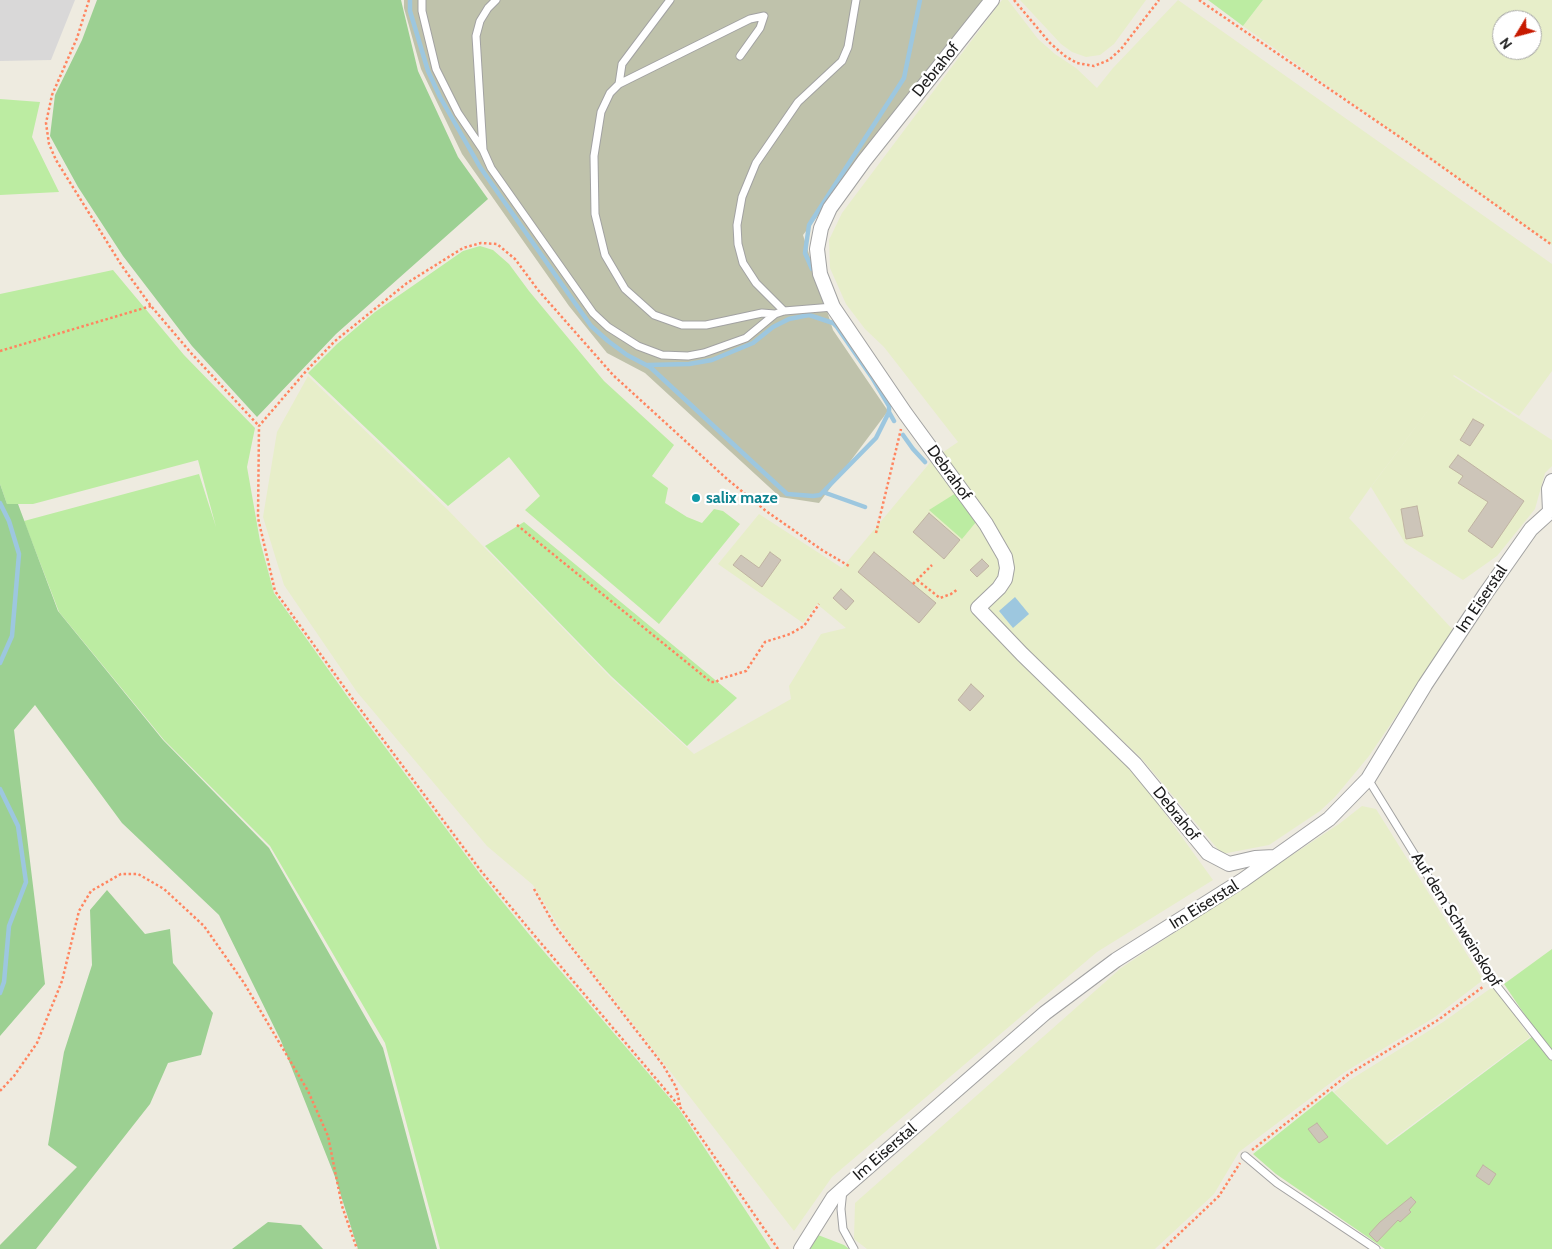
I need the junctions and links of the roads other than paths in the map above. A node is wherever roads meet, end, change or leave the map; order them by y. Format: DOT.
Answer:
graph roads {
  1 [pos="422,0"];
  2 [pos="496,0"];
  3 [pos="670,0"];
  4 [pos="856,0"];
  5 [pos="992,0"];
  6 [pos="740,56"];
  7 [pos="619,84"];
  8 [pos="483,150"];
  9 [pos="833,307"];
  10 [pos="784,311"];
  11 [pos="775,314"];
  12 [pos="1552,481"];
  13 [pos="1551,511"];
  14 [pos="1368,779"];
  15 [pos="1274,858"];
  16 [pos="1552,1056"];
  17 [pos="1245,1156"];
  18 [pos="843,1189"];
  19 [pos="801,1249"];
  20 [pos="854,1249"];
  21 [pos="1376,1249"];
  1 -- 8 [label="lane"];
  2 -- 8 [label="lane"];
  3 -- 7 [label="lane"];
  4 -- 10 [label="lane"];
  5 -- 9 [label="street, Debrahof"];
  6 -- 7 [label="lane"];
  7 -- 11 [label="lane"];
  8 -- 11 [label="lane"];
  9 -- 10 [label="lane"];
  9 -- 15 [label="street, Debrahof"];
  10 -- 11 [label="lane"];
  12 -- 13 [label="street"];
  13 -- 14 [label="street, Im Eiserstal"];
  14 -- 15 [label="street, Im Eiserstal"];
  14 -- 16 [label="lane, Auf dem Schweinskopf"];
  15 -- 18 [label="street, Im Eiserstal"];
  17 -- 21 [label="lane"];
  18 -- 19 [label="street, Im Eiserstal"];
  18 -- 20 [label="lane"];
}
